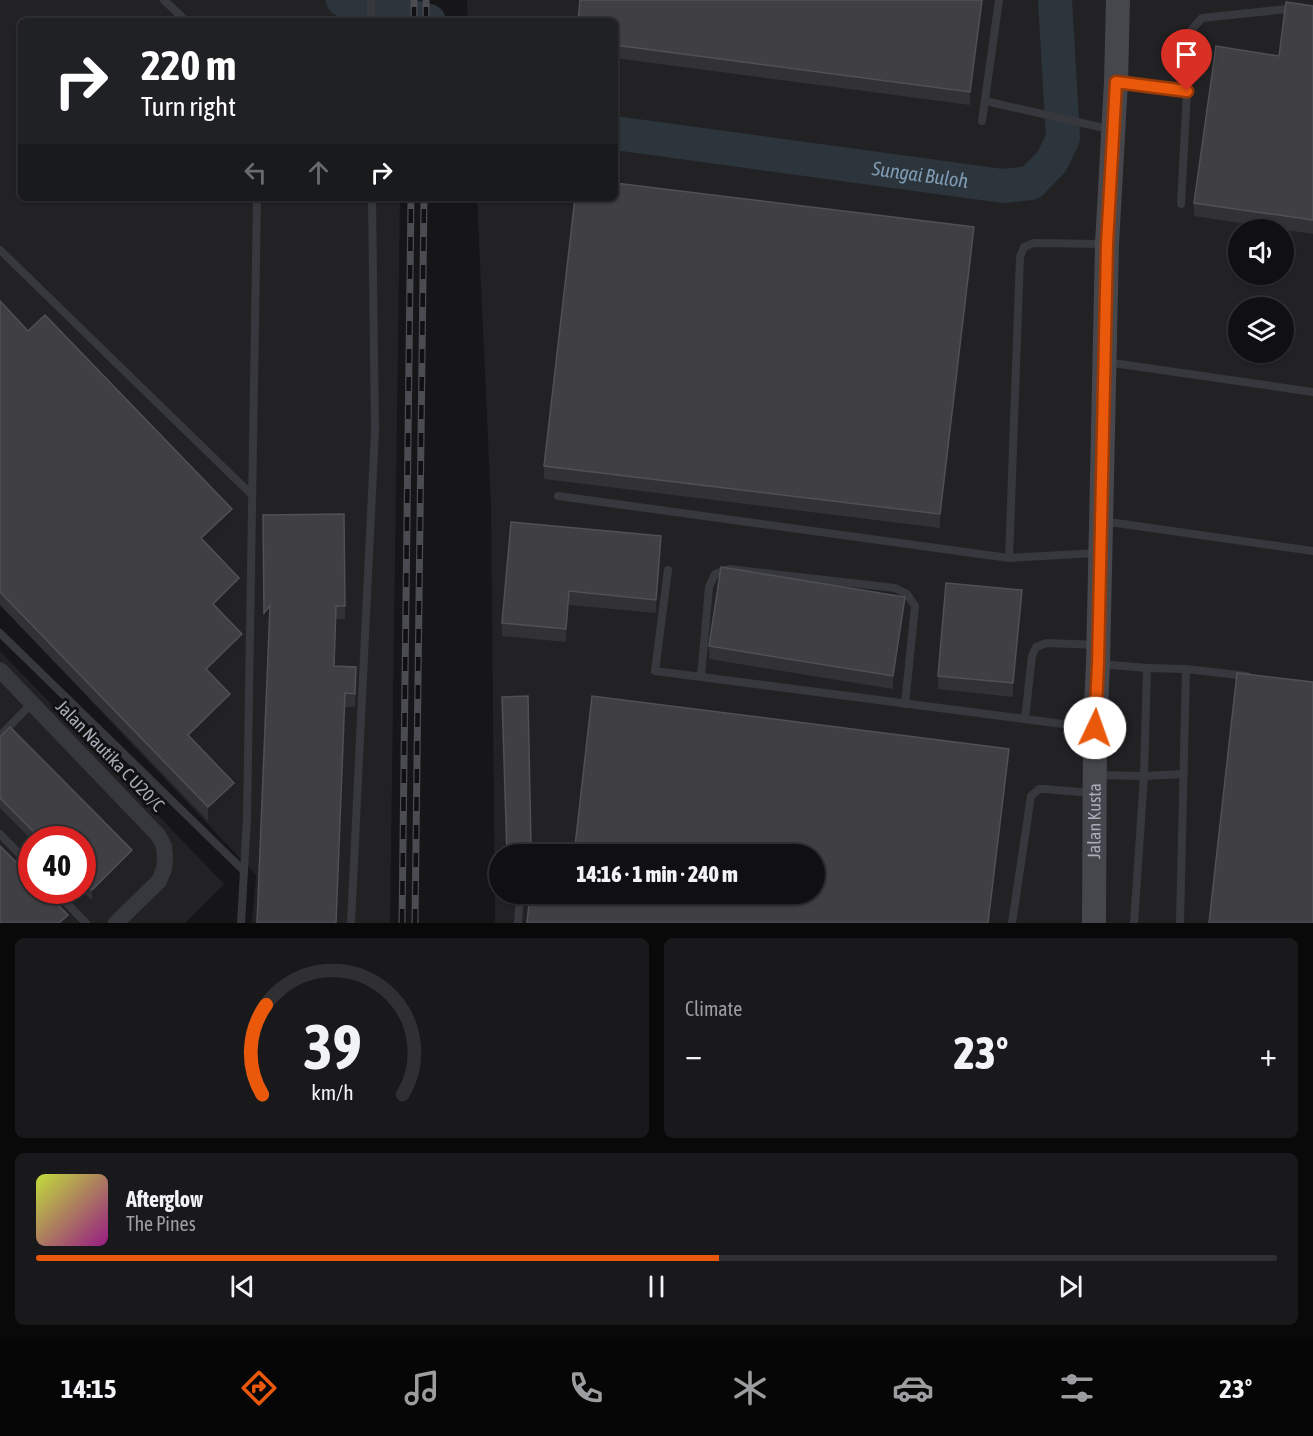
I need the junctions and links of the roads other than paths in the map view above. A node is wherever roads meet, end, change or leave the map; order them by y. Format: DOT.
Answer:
graph roads {
  1 [pos="164,0"];
  2 [pos="371,0"];
  3 [pos="999,0"];
  4 [pos="1118,0"];
  5 [pos="1313,10"];
  6 [pos="183,18"];
  7 [pos="371,18"];
  8 [pos="1116,82"];
  9 [pos="1187,91"];
  10 [pos="985,101"];
  11 [pos="982,121"];
  12 [pos="1113,130"];
  13 [pos="257,201"];
  14 [pos="372,201"];
  15 [pos="1181,204"];
  16 [pos="1107,244"];
  17 [pos="0,250"];
  18 [pos="1106,362"];
  19 [pos="1313,392"];
  20 [pos="251,494"];
  21 [pos="558,496"];
  22 [pos="1102,521"];
  23 [pos="1313,551"];
  24 [pos="1101,553"];
  25 [pos="1009,558"];
  26 [pos="668,570"];
  27 [pos="0,633"];
  28 [pos="1098,655"];
  29 [pos="1147,668"];
  30 [pos="1186,669"];
  31 [pos="0,670"];
  32 [pos="701,677"];
  33 [pos="1255,677"];
  34 [pos="32,703"];
  35 [pos="905,704"];
  36 [pos="1025,719"];
  37 [pos="1095,728"];
  38 [pos="0,736"];
  39 [pos="1184,774"];
  40 [pos="1144,776"];
  41 [pos="1095,784"];
  42 [pos="0,834"];
  43 [pos="18,853"];
  44 [pos="244,870"];
  45 [pos="68,904"];
  46 [pos="519,904"];
  47 [pos="86,923"];
  48 [pos="116,923"];
  49 [pos="241,923"];
  50 [pos="351,923"];
  51 [pos="518,923"];
  52 [pos="1012,923"];
  53 [pos="1094,923"];
  54 [pos="1134,923"];
  55 [pos="1180,923"];
  1 -- 6 [label="lane"];
  2 -- 7 [label="lane"];
  3 -- 10 [label="lane"];
  4 -- 8 [label="street, Jalan Kusta"];
  5 -- 9 [label="lane"];
  8 -- 9 [label="lane"];
  8 -- 12 [label="street, Jalan Kusta"];
  9 -- 15 [label="lane"];
  10 -- 11 [label="lane"];
  10 -- 12 [label="lane"];
  12 -- 16 [label="street, Jalan Kusta"];
  13 -- 20 [label="lane"];
  14 -- 50 [label="lane"];
  16 -- 18 [label="street, Jalan Kusta"];
  16 -- 25 [label="lane"];
  17 -- 20 [label="lane"];
  18 -- 19 [label="lane"];
  18 -- 22 [label="street, Jalan Kusta"];
  20 -- 44 [label="lane"];
  21 -- 25 [label="lane"];
  22 -- 23 [label="lane"];
  22 -- 24 [label="street, Jalan Kusta"];
  24 -- 25 [label="lane"];
  24 -- 28 [label="street, Jalan Kusta"];
  26 -- 32 [label="lane"];
  27 -- 44 [label="lane"];
  28 -- 29 [label="lane"];
  28 -- 36 [label="lane"];
  28 -- 37 [label="street, Jalan Kusta"];
  29 -- 30 [label="lane"];
  29 -- 40 [label="lane"];
  30 -- 33 [label="lane"];
  30 -- 39 [label="lane"];
  31 -- 34 [label="street, Jalan Nautika C U20/C"];
  32 -- 35 [label="lane"];
  32 -- 35 [label="lane"];
  34 -- 38 [label="lane"];
  34 -- 48 [label="street, Jalan Nautika C U20/C"];
  35 -- 36 [label="lane"];
  36 -- 37 [label="lane"];
  37 -- 41 [label="street, Jalan Kusta"];
  39 -- 40 [label="lane"];
  39 -- 55 [label="lane"];
  40 -- 41 [label="lane"];
  40 -- 54 [label="lane"];
  41 -- 52 [label="lane"];
  41 -- 53 [label="street, Jalan Kusta"];
  42 -- 43 [label="lane"];
  44 -- 49 [label="lane"];
  45 -- 47 [label="lane"];
  46 -- 51 [label="lane"];
}
